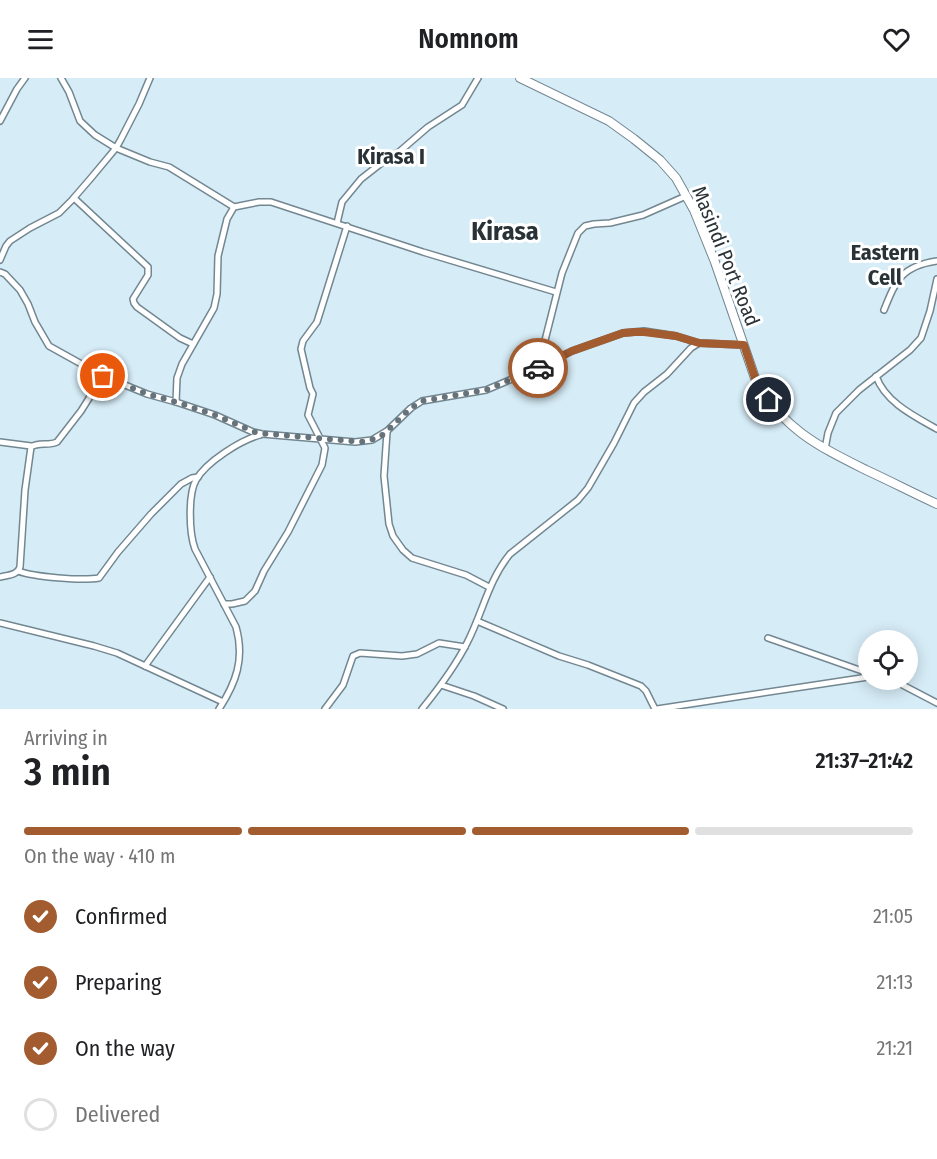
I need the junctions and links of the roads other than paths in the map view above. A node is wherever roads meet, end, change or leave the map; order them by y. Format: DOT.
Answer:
graph roads {
  1 [pos="25,78"];
  2 [pos="61,78"];
  3 [pos="150,78"];
  4 [pos="478,78"];
  5 [pos="525,79"];
  6 [pos="0,121"];
  7 [pos="116,148"];
  8 [pos="686,196"];
  9 [pos="74,198"];
  10 [pos="234,207"];
  11 [pos="337,223"];
  12 [pos="346,226"];
  13 [pos="0,260"];
  14 [pos="937,261"];
  15 [pos="0,272"];
  16 [pos="937,279"];
  17 [pos="556,292"];
  18 [pos="884,310"];
  19 [pos="699,343"];
  20 [pos="194,344"];
  21 [pos="744,345"];
  22 [pos="538,368"];
  23 [pos="103,376"];
  24 [pos="876,376"];
  25 [pos="176,402"];
  26 [pos="937,429"];
  27 [pos="387,431"];
  28 [pos="262,434"];
  29 [pos="321,438"];
  30 [pos="0,442"];
  31 [pos="32,446"];
  32 [pos="825,449"];
  33 [pos="198,477"];
  34 [pos="937,504"];
  35 [pos="18,571"];
  36 [pos="0,577"];
  37 [pos="210,578"];
  38 [pos="489,587"];
  39 [pos="224,604"];
  40 [pos="477,621"];
  41 [pos="0,623"];
  42 [pos="768,638"];
  43 [pos="465,647"];
  44 [pos="144,666"];
  45 [pos="858,671"];
  46 [pos="858,677"];
  47 [pos="441,685"];
  48 [pos="912,690"];
  49 [pos="223,702"];
  50 [pos="937,703"];
  51 [pos="219,709"];
  52 [pos="325,709"];
  53 [pos="422,709"];
  54 [pos="503,709"];
  55 [pos="656,709"];
  1 -- 6 [label="street"];
  2 -- 7 [label="street"];
  3 -- 7 [label="street"];
  4 -- 11 [label="street"];
  5 -- 8 [label="main road, Masindi Port Road"];
  7 -- 9 [label="street"];
  7 -- 10 [label="street"];
  8 -- 17 [label="street"];
  8 -- 21 [label="main road, Masindi Port Road"];
  9 -- 13 [label="street"];
  9 -- 20 [label="street"];
  10 -- 11 [label="street"];
  10 -- 20 [label="street"];
  11 -- 12 [label="street"];
  12 -- 17 [label="street"];
  12 -- 29 [label="street"];
  14 -- 18 [label="street"];
  15 -- 23 [label="street"];
  16 -- 24 [label="street"];
  17 -- 22 [label="street"];
  19 -- 21 [label="street"];
  19 -- 22 [label="street"];
  19 -- 38 [label="street"];
  20 -- 25 [label="street"];
  21 -- 32 [label="main road, Masindi Port Road"];
  22 -- 27 [label="street"];
  23 -- 25 [label="street"];
  23 -- 31 [label="street"];
  24 -- 26 [label="street"];
  24 -- 32 [label="street"];
  25 -- 28 [label="street"];
  27 -- 29 [label="street"];
  27 -- 38 [label="street"];
  28 -- 29 [label="street"];
  28 -- 33 [label="street"];
  29 -- 39 [label="street"];
  30 -- 31 [label="street"];
  31 -- 35 [label="street"];
  32 -- 34 [label="main road, Masindi Port Road"];
  33 -- 35 [label="street"];
  33 -- 37 [label="street"];
  35 -- 36 [label="street"];
  37 -- 39 [label="street"];
  37 -- 44 [label="street"];
  38 -- 40 [label="street"];
  39 -- 49 [label="street"];
  40 -- 43 [label="street"];
  40 -- 55 [label="street"];
  41 -- 44 [label="street"];
  42 -- 45 [label="street"];
  43 -- 47 [label="street"];
  43 -- 52 [label="street"];
  44 -- 49 [label="street"];
  46 -- 55 [label="street"];
  47 -- 53 [label="street"];
  47 -- 54 [label="street"];
  48 -- 50 [label="street"];
  49 -- 51 [label="street"];
}
